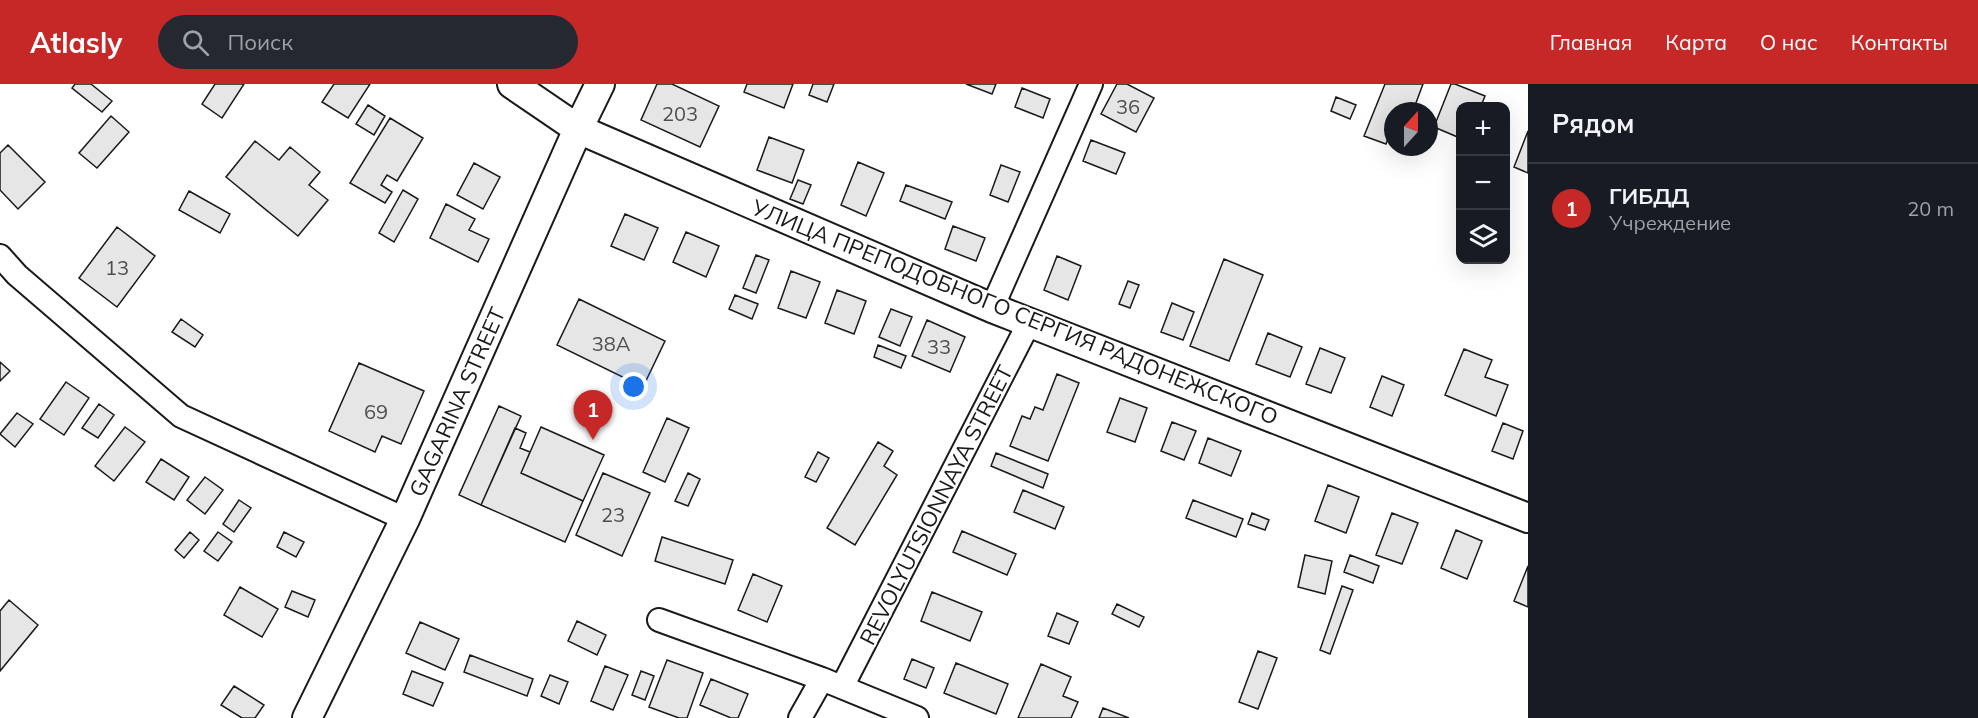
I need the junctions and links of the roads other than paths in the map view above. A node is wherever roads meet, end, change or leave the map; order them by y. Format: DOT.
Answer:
graph roads {
  1 [pos="512,84"];
  2 [pos="600,84"];
  3 [pos="1091,84"];
  4 [pos="578,129"];
  5 [pos="0,256"];
  6 [pos="992,308"];
  7 [pos="1029,323"];
  8 [pos="1528,518"];
  9 [pos="405,519"];
  10 [pos="659,620"];
  11 [pos="832,683"];
  12 [pos="307,718"];
  13 [pos="800,718"];
  14 [pos="917,718"];
  1 -- 4 [label="street, УЛИЦА ПРЕПОДОБНОГО СЕРГИЯ РАДОНЕЖСКОГО"];
  2 -- 4 [label="street, GAGARINA STREET"];
  3 -- 6 [label="street"];
  4 -- 6 [label="street, УЛИЦА ПРЕПОДОБНОГО СЕРГИЯ РАДОНЕЖСКОГО"];
  4 -- 9 [label="street, GAGARINA STREET"];
  5 -- 9 [label="street"];
  6 -- 7 [label="street, УЛИЦА ПРЕПОДОБНОГО СЕРГИЯ РАДОНЕЖСКОГО"];
  7 -- 8 [label="street, УЛИЦА ПРЕПОДОБНОГО СЕРГИЯ РАДОНЕЖСКОГО"];
  7 -- 11 [label="street, REVOLYUTSIONNAYA STREET"];
  9 -- 12 [label="street, GAGARINA STREET"];
  10 -- 11 [label="street"];
  11 -- 13 [label="street, REVOLYUTSIONNAYA STREET"];
  11 -- 14 [label="street"];
}
